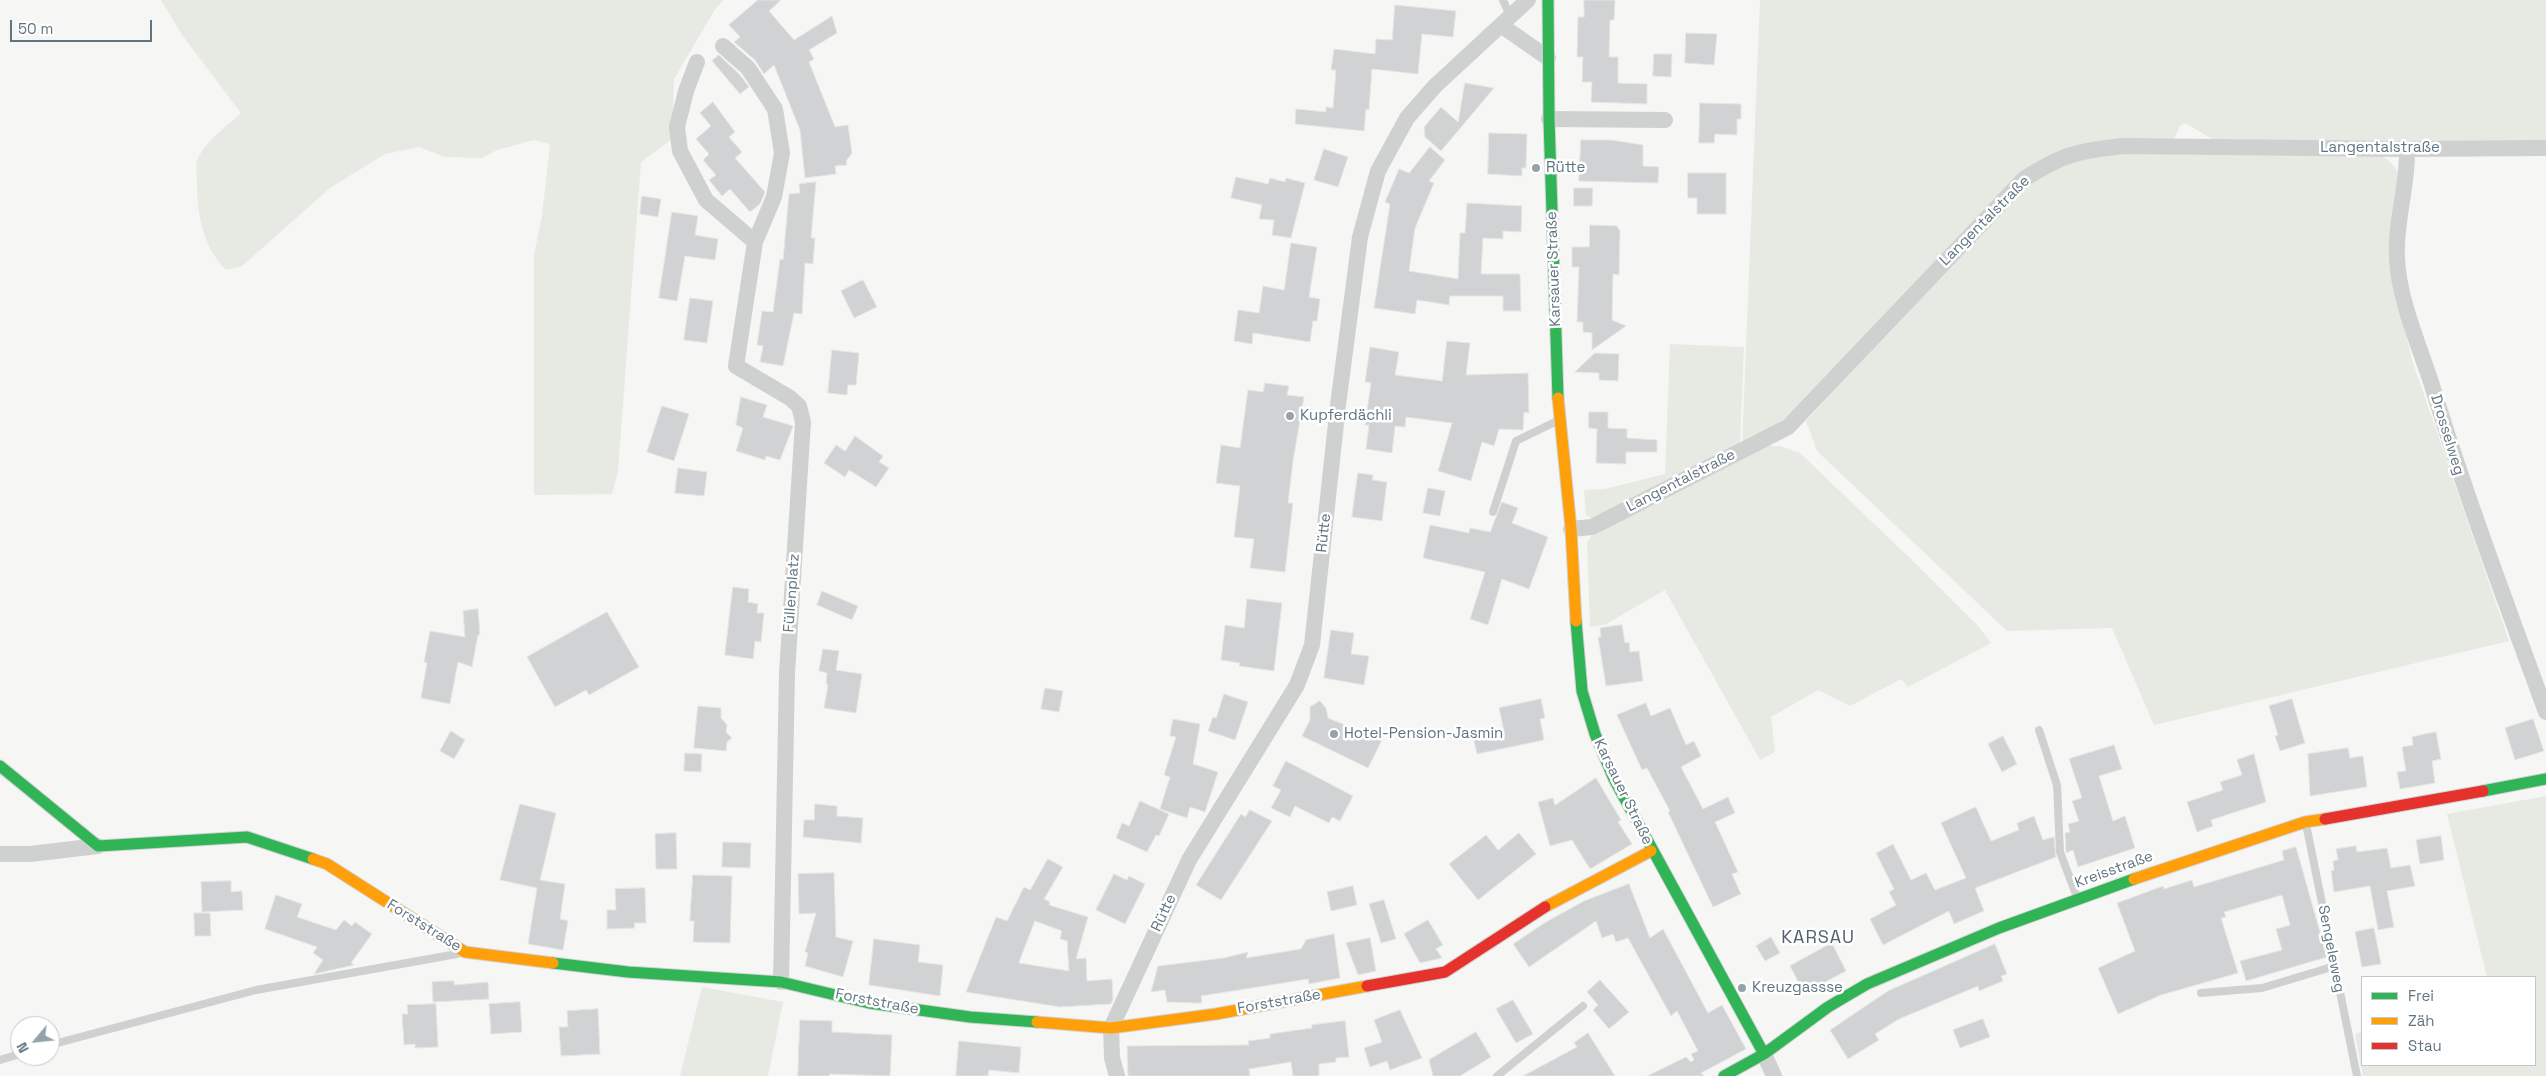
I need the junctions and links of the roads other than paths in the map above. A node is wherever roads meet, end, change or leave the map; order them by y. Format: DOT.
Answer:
graph roads {
  1 [pos="1503,0"];
  2 [pos="1528,0"];
  3 [pos="1548,0"];
  4 [pos="1514,14"];
  5 [pos="1502,26"];
  6 [pos="723,46"];
  7 [pos="1548,58"];
  8 [pos="697,62"];
  9 [pos="1549,119"];
  10 [pos="1665,120"];
  11 [pos="2546,148"];
  12 [pos="2407,149"];
  13 [pos="755,242"];
  14 [pos="1560,419"];
  15 [pos="1493,512"];
  16 [pos="1571,529"];
  17 [pos="2546,712"];
  18 [pos="2039,730"];
  19 [pos="0,766"];
  20 [pos="2546,779"];
  21 [pos="2306,822"];
  22 [pos="98,846"];
  23 [pos="1651,851"];
  24 [pos="0,854"];
  25 [pos="2078,899"];
  26 [pos="466,952"];
  27 [pos="2335,966"];
  28 [pos="781,982"];
  29 [pos="2202,993"];
  30 [pos="1583,1006"];
  31 [pos="1111,1028"];
  32 [pos="60,1042"];
  33 [pos="1764,1054"];
  34 [pos="1117,1076"];
  35 [pos="1497,1076"];
  36 [pos="1724,1076"];
  37 [pos="1774,1076"];
  38 [pos="2357,1076"];
  1 -- 4 [label="lane"];
  2 -- 4 [label="street, Rütte"];
  3 -- 7 [label="street, Karsauer Straße"];
  4 -- 5 [label="street, Rütte"];
  5 -- 7 [label="street"];
  5 -- 31 [label="street, Rütte"];
  6 -- 13 [label="street, Füllenplatz"];
  7 -- 9 [label="street, Karsauer Straße"];
  8 -- 13 [label="street"];
  9 -- 10 [label="street"];
  9 -- 14 [label="street, Karsauer Straße"];
  11 -- 12 [label="street, Langentalstraße"];
  12 -- 16 [label="street, Langentalstraße"];
  12 -- 17 [label="street, Drosselweg"];
  13 -- 28 [label="street, Füllenplatz"];
  14 -- 15 [label="lane"];
  14 -- 16 [label="street, Karsauer Straße"];
  16 -- 23 [label="street, Karsauer Straße"];
  18 -- 25 [label="lane"];
  19 -- 22 [label="street"];
  20 -- 21 [label="street, Kreisstraße"];
  21 -- 25 [label="street, Kreisstraße"];
  21 -- 27 [label="lane, Sengeleweg"];
  22 -- 24 [label="street, Forststraße"];
  22 -- 26 [label="street, Forststraße"];
  23 -- 31 [label="street, Forststraße"];
  23 -- 33 [label="street, Karsauer Straße"];
  25 -- 33 [label="street, Kreisstraße"];
  26 -- 28 [label="street, Forststraße"];
  26 -- 32 [label="lane"];
  27 -- 29 [label="lane"];
  27 -- 38 [label="lane, Sengeleweg"];
  28 -- 31 [label="street, Forststraße"];
  30 -- 35 [label="lane"];
  31 -- 34 [label="street, Rütte"];
  33 -- 36 [label="street, Kreisstraße"];
  33 -- 37 [label="street, Karsauer Straße"];
}
